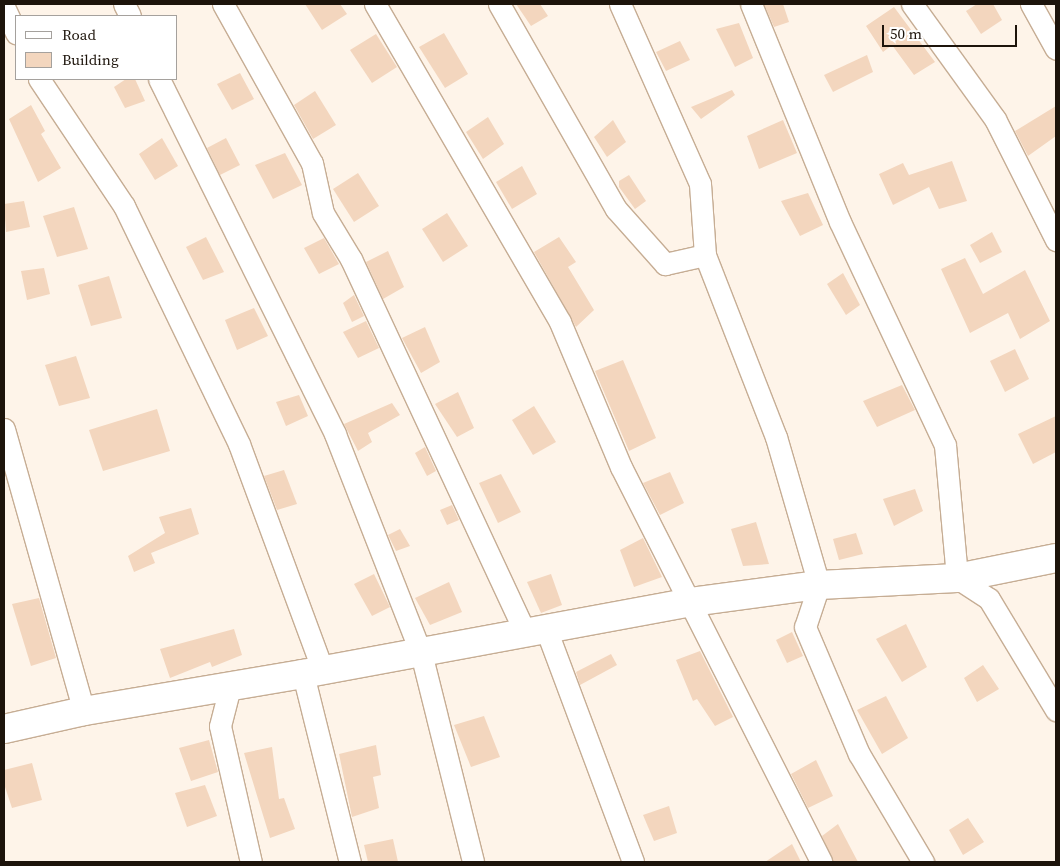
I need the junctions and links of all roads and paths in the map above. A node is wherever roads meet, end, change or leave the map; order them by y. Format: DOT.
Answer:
graph roads {
  1 [pos="224,4"];
  2 [pos="375,4"];
  3 [pos="499,4"];
  4 [pos="620,4"];
  5 [pos="751,4"];
  6 [pos="912,4"];
  7 [pos="1031,4"];
  8 [pos="4,7"];
  9 [pos="15,31"];
  10 [pos="1056,49"];
  11 [pos="40,80"];
  12 [pos="159,80"];
  13 [pos="1056,240"];
  14 [pos="706,255"];
  15 [pos="4,429"];
  16 [pos="1056,558"];
  17 [pos="957,578"];
  18 [pos="819,585"];
  19 [pos="691,602"];
  20 [pos="536,632"];
  21 [pos="421,653"];
  22 [pos="313,672"];
  23 [pos="230,687"];
  24 [pos="1056,710"];
  25 [pos="84,711"];
  26 [pos="4,729"];
  27 [pos="251,862"];
  28 [pos="350,862"];
  29 [pos="473,862"];
  30 [pos="633,862"];
  31 [pos="821,862"];
  32 [pos="923,862"];
  1 -- 20 [label="street"];
  2 -- 19 [label="street"];
  3 -- 14 [label="street"];
  4 -- 14 [label="street"];
  5 -- 17 [label="street"];
  6 -- 13 [label="street"];
  7 -- 10 [label="street"];
  8 -- 9 [label="street"];
  11 -- 22 [label="street"];
  12 -- 21 [label="street"];
  14 -- 18 [label="street"];
  15 -- 25 [label="street"];
  16 -- 17 [label="street"];
  17 -- 18 [label="street"];
  17 -- 24 [label="street"];
  18 -- 19 [label="street"];
  18 -- 32 [label="street"];
  19 -- 20 [label="street"];
  19 -- 31 [label="street"];
  20 -- 21 [label="street"];
  20 -- 30 [label="street"];
  21 -- 22 [label="street"];
  21 -- 29 [label="street"];
  22 -- 23 [label="street"];
  22 -- 28 [label="street"];
  23 -- 25 [label="street"];
  23 -- 27 [label="street"];
  25 -- 26 [label="street"];
}
